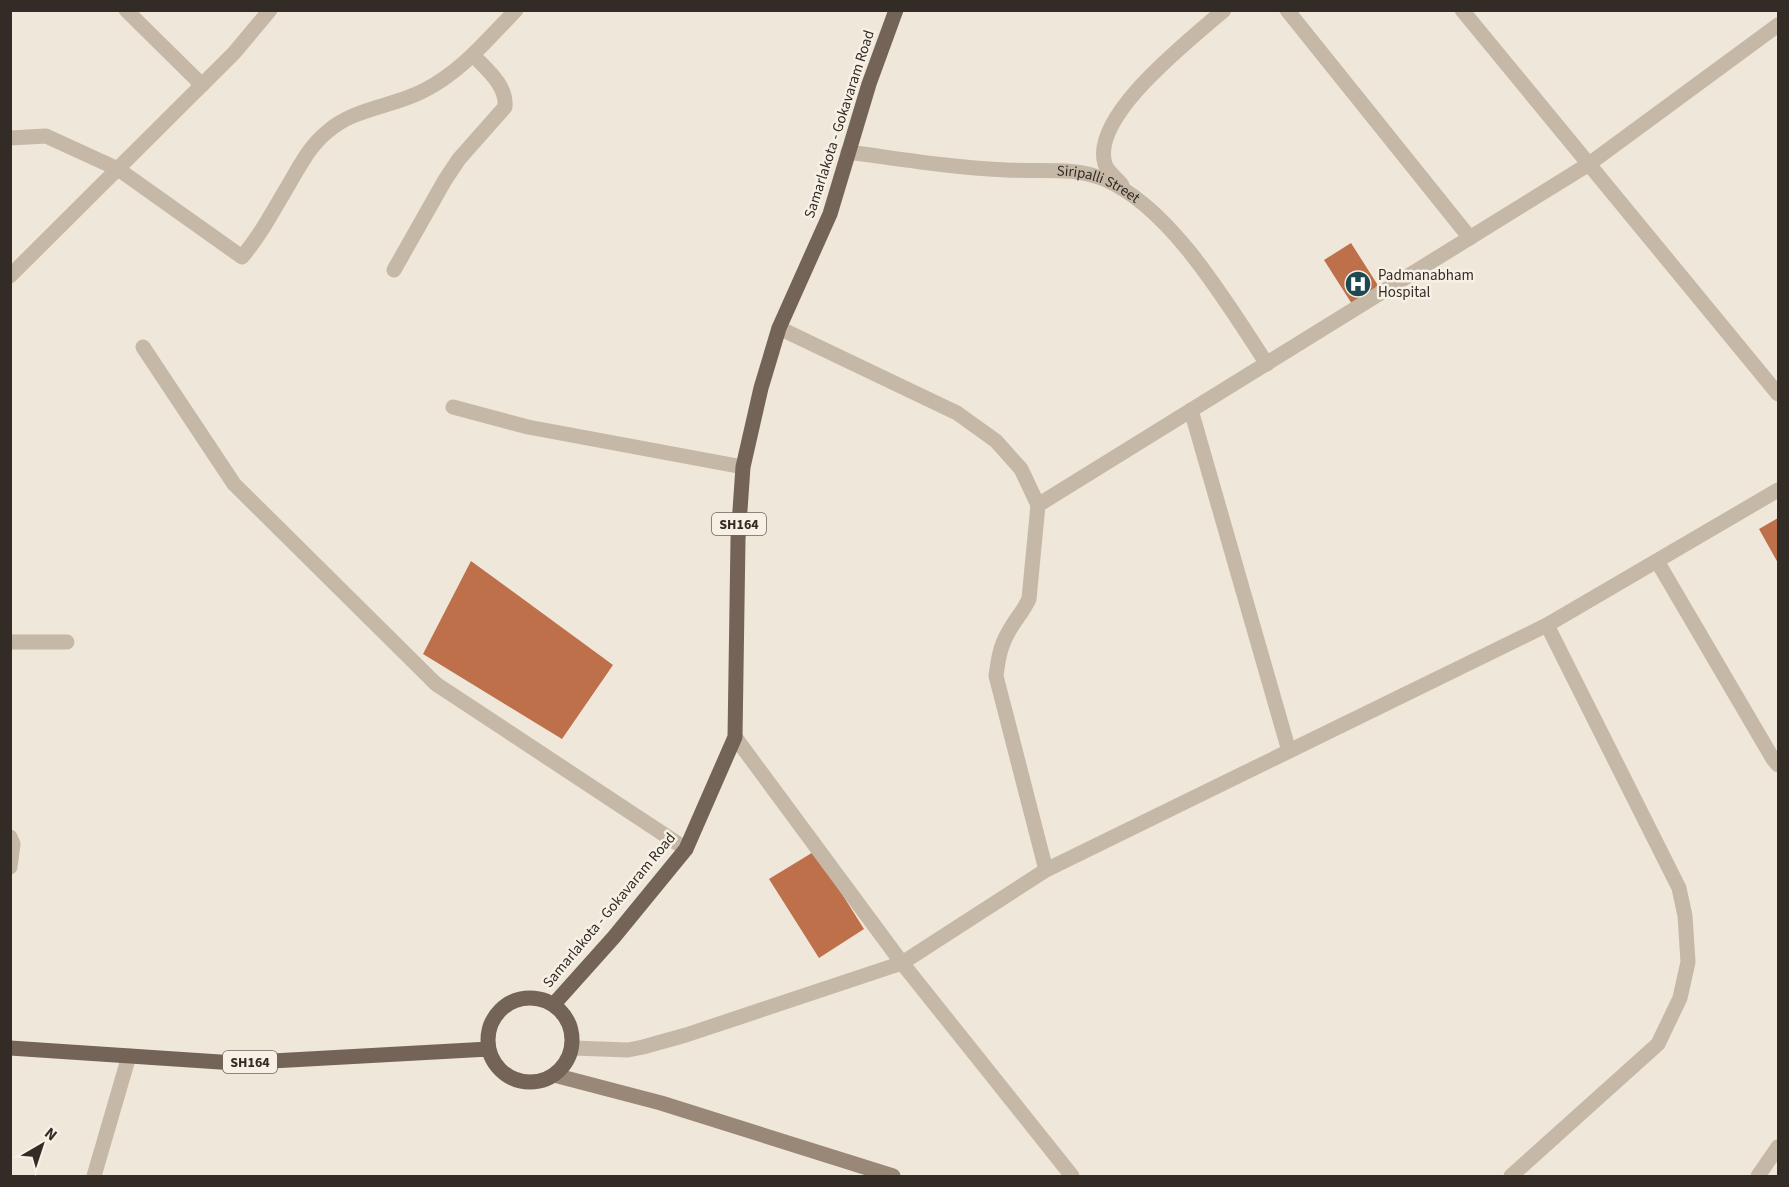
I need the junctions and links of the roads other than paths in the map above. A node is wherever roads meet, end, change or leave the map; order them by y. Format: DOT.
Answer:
graph roads {
  1 [pos="126,10"];
  2 [pos="516,10"];
  3 [pos="896,10"];
  4 [pos="1224,10"];
  5 [pos="1287,10"];
  6 [pos="1462,10"];
  7 [pos="261,14"];
  8 [pos="1779,26"];
  9 [pos="473,55"];
  10 [pos="202,86"];
  11 [pos="10,138"];
  12 [pos="848,152"];
  13 [pos="1589,164"];
  14 [pos="118,169"];
  15 [pos="1128,191"];
  16 [pos="1470,238"];
  17 [pos="394,270"];
  18 [pos="10,276"];
  19 [pos="778,328"];
  20 [pos="144,347"];
  21 [pos="1267,364"];
  22 [pos="1779,394"];
  23 [pos="453,407"];
  24 [pos="1191,410"];
  25 [pos="743,467"];
  26 [pos="1779,490"];
  27 [pos="1038,505"];
  28 [pos="1656,561"];
  29 [pos="1547,625"];
  30 [pos="10,642"];
  31 [pos="67,642"];
  32 [pos="735,737"];
  33 [pos="1289,751"];
  34 [pos="1779,765"];
  35 [pos="10,837"];
  36 [pos="686,849"];
  37 [pos="10,867"];
  38 [pos="1046,870"];
  39 [pos="902,963"];
  40 [pos="554,1004"];
  41 [pos="10,1048"];
  42 [pos="573,1048"];
  43 [pos="489,1049"];
  44 [pos="129,1056"];
  45 [pos="554,1075"];
  46 [pos="1779,1147"];
  47 [pos="94,1176"];
  48 [pos="892,1176"];
  49 [pos="1072,1176"];
  50 [pos="1511,1176"];
  51 [pos="1758,1176"];
  1 -- 10 [label="street"];
  2 -- 9 [label="street"];
  3 -- 12 [label="main road, Samarlakota - Gokavaram Road / SH164"];
  4 -- 15 [label="street"];
  5 -- 16 [label="street"];
  6 -- 13 [label="street"];
  7 -- 10 [label="street"];
  8 -- 13 [label="street"];
  9 -- 14 [label="street"];
  9 -- 17 [label="street"];
  10 -- 14 [label="street"];
  11 -- 14 [label="street"];
  12 -- 15 [label="street, Siripalli Street"];
  12 -- 19 [label="main road, Samarlakota - Gokavaram Road / SH164"];
  13 -- 16 [label="street"];
  13 -- 22 [label="street"];
  14 -- 18 [label="street"];
  15 -- 21 [label="street, Siripalli Street"];
  16 -- 21 [label="street"];
  19 -- 25 [label="main road, Samarlakota - Gokavaram Road / SH164"];
  19 -- 27 [label="street"];
  20 -- 36 [label="street"];
  21 -- 24 [label="street"];
  23 -- 25 [label="street"];
  24 -- 27 [label="street"];
  24 -- 33 [label="street"];
  25 -- 32 [label="main road, Samarlakota - Gokavaram Road / SH164"];
  26 -- 28 [label="street"];
  27 -- 38 [label="street"];
  28 -- 29 [label="street"];
  28 -- 34 [label="street"];
  29 -- 33 [label="street"];
  29 -- 50 [label="street"];
  30 -- 31 [label="street"];
  32 -- 36 [label="main road, Samarlakota - Gokavaram Road / SH164"];
  32 -- 39 [label="street"];
  33 -- 38 [label="street"];
  35 -- 37 [label="street"];
  36 -- 40 [label="main road, Samarlakota - Gokavaram Road / SH164"];
  38 -- 39 [label="street"];
  39 -- 42 [label="street"];
  39 -- 49 [label="street"];
  40 -- 42 [label="main road, Samarlakota - Gokavaram Road"];
  40 -- 43 [label="main road, Samarlakota - Gokavaram Road"];
  41 -- 44 [label="main road, SH164"];
  42 -- 45 [label="main road"];
  43 -- 44 [label="main road, SH164"];
  43 -- 45 [label="main road"];
  44 -- 47 [label="street"];
  45 -- 48 [label="main road"];
  46 -- 51 [label="street"];
}
